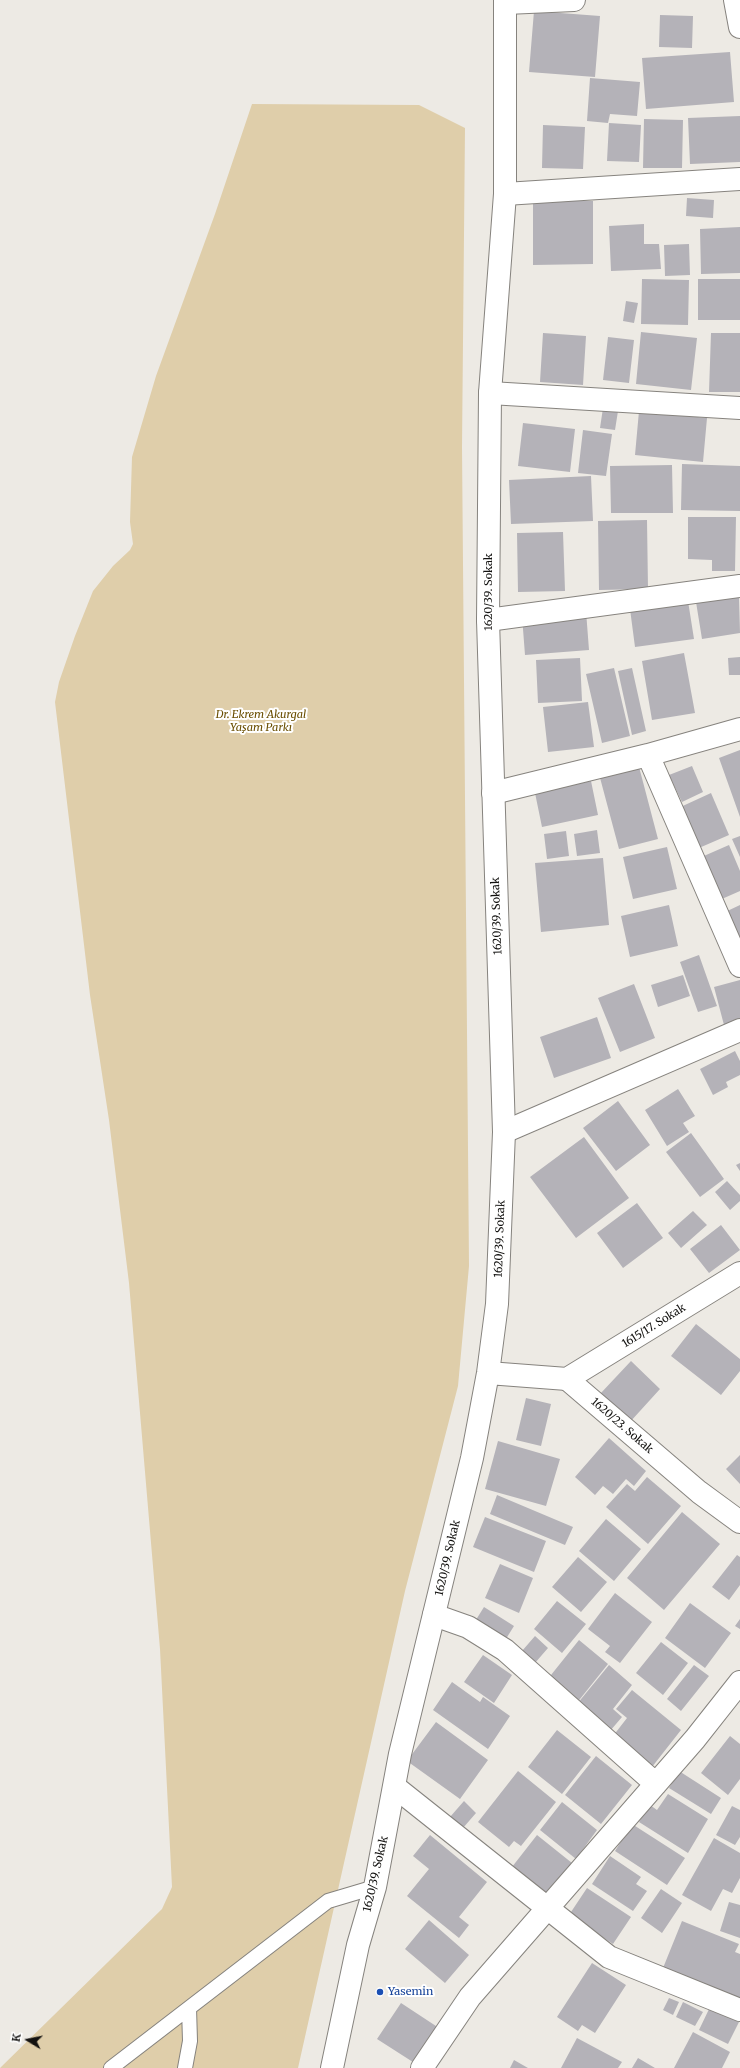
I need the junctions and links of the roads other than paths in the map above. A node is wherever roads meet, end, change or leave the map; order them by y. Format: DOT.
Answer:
graph roads {
  1 [pos="574,0"];
  2 [pos="735,0"];
  3 [pos="506,2"];
  4 [pos="740,27"];
  5 [pos="740,179"];
  6 [pos="505,194"];
  7 [pos="490,393"];
  8 [pos="740,408"];
  9 [pos="740,586"];
  10 [pos="488,620"];
  11 [pos="740,729"];
  12 [pos="648,755"];
  13 [pos="493,793"];
  14 [pos="740,966"];
  15 [pos="740,1030"];
  16 [pos="504,1132"];
  17 [pos="740,1273"];
  18 [pos="488,1373"];
  19 [pos="568,1379"];
  20 [pos="740,1522"];
  21 [pos="434,1615"];
  22 [pos="740,1682"];
  23 [pos="656,1784"];
  24 [pos="395,1786"];
  25 [pos="375,1887"];
  26 [pos="548,1908"];
  27 [pos="189,2008"];
  28 [pos="740,2010"];
  29 [pos="114,2067"];
  30 [pos="185,2068"];
  31 [pos="332,2068"];
  32 [pos="422,2068"];
  1 -- 3 [label="street"];
  2 -- 4 [label="street"];
  3 -- 6 [label="street, 1620/39. Sokak"];
  5 -- 6 [label="street"];
  6 -- 7 [label="street, 1620/39. Sokak"];
  7 -- 8 [label="street"];
  7 -- 10 [label="street, 1620/39. Sokak"];
  9 -- 10 [label="street"];
  10 -- 13 [label="street, 1620/39. Sokak"];
  11 -- 12 [label="street"];
  12 -- 13 [label="street"];
  12 -- 14 [label="street"];
  13 -- 16 [label="street, 1620/39. Sokak"];
  15 -- 16 [label="street"];
  16 -- 18 [label="street, 1620/39. Sokak"];
  17 -- 19 [label="street, 1615/17. Sokak"];
  18 -- 19 [label="street"];
  18 -- 21 [label="street, 1620/39. Sokak"];
  19 -- 20 [label="street, 1620/23. Sokak"];
  21 -- 23 [label="street"];
  21 -- 24 [label="street, 1620/39. Sokak"];
  22 -- 23 [label="street"];
  23 -- 26 [label="street"];
  24 -- 25 [label="street, 1620/39. Sokak"];
  24 -- 26 [label="street"];
  25 -- 27 [label="lane"];
  25 -- 31 [label="street, 1620/39. Sokak"];
  26 -- 28 [label="street"];
  26 -- 32 [label="street"];
  27 -- 29 [label="lane"];
  27 -- 30 [label="lane"];
}
